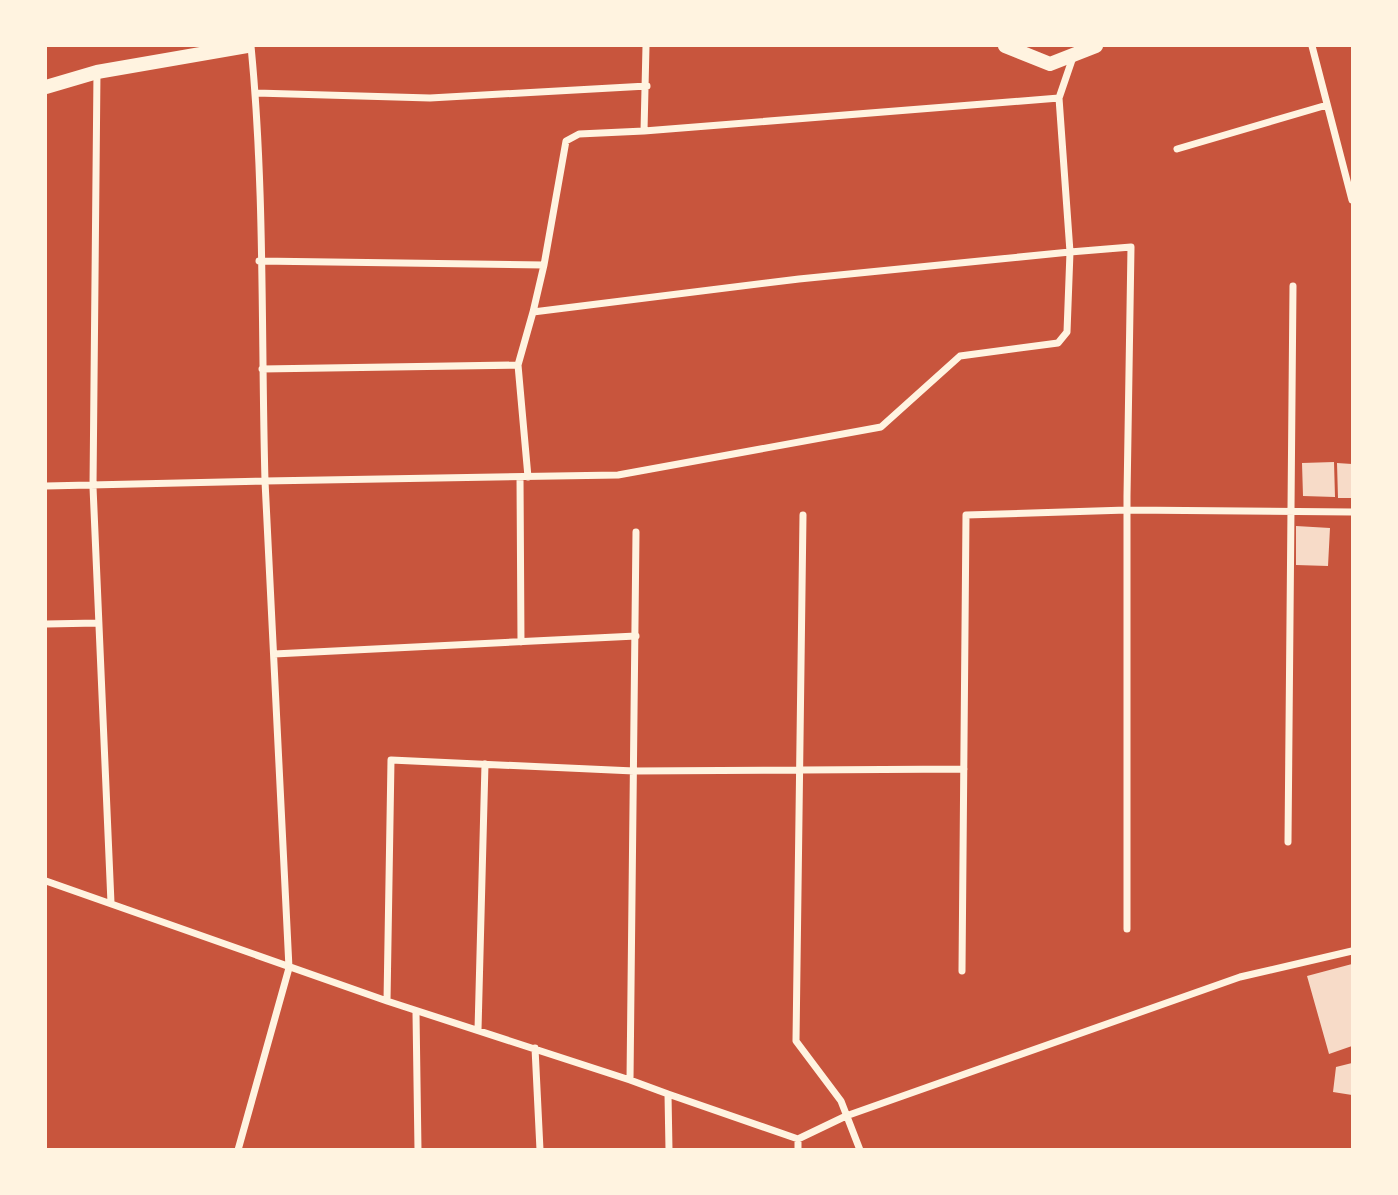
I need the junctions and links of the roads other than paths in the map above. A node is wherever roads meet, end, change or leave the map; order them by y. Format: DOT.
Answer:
graph roads {
  1 [pos="249,46"];
  2 [pos="646,46"];
  3 [pos="1096,46"];
  4 [pos="1311,46"];
  5 [pos="1012,47"];
  6 [pos="1073,55"];
  7 [pos="97,72"];
  8 [pos="647,86"];
  9 [pos="46,87"];
  10 [pos="256,93"];
  11 [pos="1059,98"];
  12 [pos="1327,105"];
  13 [pos="644,131"];
  14 [pos="1177,149"];
  15 [pos="1353,200"];
  16 [pos="1070,252"];
  17 [pos="260,261"];
  18 [pos="544,265"];
  19 [pos="1293,286"];
  20 [pos="533,312"];
  21 [pos="518,365"];
  22 [pos="262,369"];
  23 [pos="524,477"];
  24 [pos="265,481"];
  25 [pos="46,486"];
  26 [pos="93,487"];
  27 [pos="1127,510"];
  28 [pos="1293,511"];
  29 [pos="1353,512"];
  30 [pos="803,515"];
  31 [pos="636,532"];
  32 [pos="98,623"];
  33 [pos="46,624"];
  34 [pos="636,636"];
  35 [pos="521,642"];
  36 [pos="274,654"];
  37 [pos="485,764"];
  38 [pos="964,769"];
  39 [pos="798,770"];
  40 [pos="634,771"];
  41 [pos="1288,842"];
  42 [pos="46,881"];
  43 [pos="111,903"];
  44 [pos="1127,929"];
  45 [pos="1353,951"];
  46 [pos="289,968"];
  47 [pos="962,971"];
  48 [pos="387,1001"];
  49 [pos="416,1013"];
  50 [pos="478,1030"];
  51 [pos="535,1048"];
  52 [pos="629,1080"];
  53 [pos="668,1094"];
  54 [pos="846,1116"];
  55 [pos="798,1139"];
  56 [pos="238,1150"];
  57 [pos="418,1150"];
  58 [pos="540,1150"];
  59 [pos="669,1150"];
  60 [pos="798,1150"];
  61 [pos="860,1150"];
  1 -- 7 [label="main road"];
  1 -- 10 [label="street"];
  2 -- 8 [label="street"];
  3 -- 6 [label="main road"];
  4 -- 12 [label="street"];
  5 -- 6 [label="main road"];
  6 -- 11 [label="street"];
  7 -- 9 [label="main road"];
  7 -- 26 [label="street"];
  8 -- 10 [label="street"];
  8 -- 13 [label="street"];
  10 -- 17 [label="street"];
  11 -- 13 [label="street"];
  11 -- 16 [label="street"];
  12 -- 14 [label="street"];
  12 -- 15 [label="street"];
  13 -- 18 [label="street"];
  16 -- 20 [label="street"];
  16 -- 23 [label="street"];
  16 -- 27 [label="street"];
  17 -- 18 [label="street"];
  17 -- 22 [label="street"];
  18 -- 20 [label="street"];
  19 -- 28 [label="street"];
  20 -- 21 [label="street"];
  21 -- 22 [label="street"];
  21 -- 23 [label="street"];
  22 -- 24 [label="street"];
  23 -- 24 [label="street"];
  23 -- 35 [label="street"];
  24 -- 26 [label="street"];
  24 -- 36 [label="street"];
  25 -- 26 [label="street"];
  26 -- 32 [label="street"];
  27 -- 28 [label="street"];
  27 -- 38 [label="street"];
  27 -- 44 [label="street"];
  28 -- 29 [label="street"];
  28 -- 41 [label="street"];
  30 -- 39 [label="street"];
  31 -- 34 [label="street"];
  32 -- 33 [label="street"];
  32 -- 43 [label="street"];
  34 -- 35 [label="street"];
  34 -- 40 [label="street"];
  35 -- 36 [label="street"];
  36 -- 46 [label="street"];
  37 -- 40 [label="street"];
  37 -- 48 [label="street"];
  37 -- 50 [label="street"];
  38 -- 39 [label="street"];
  38 -- 47 [label="street"];
  39 -- 40 [label="street"];
  39 -- 54 [label="street"];
  40 -- 52 [label="street"];
  42 -- 43 [label="street"];
  43 -- 46 [label="street"];
  45 -- 54 [label="street"];
  46 -- 48 [label="street"];
  46 -- 56 [label="street"];
  48 -- 49 [label="street"];
  49 -- 50 [label="street"];
  49 -- 57 [label="street"];
  50 -- 51 [label="street"];
  51 -- 52 [label="street"];
  51 -- 58 [label="street"];
  52 -- 53 [label="street"];
  53 -- 55 [label="street"];
  53 -- 59 [label="street"];
  54 -- 55 [label="street"];
  54 -- 61 [label="street"];
  55 -- 60 [label="street"];
}
